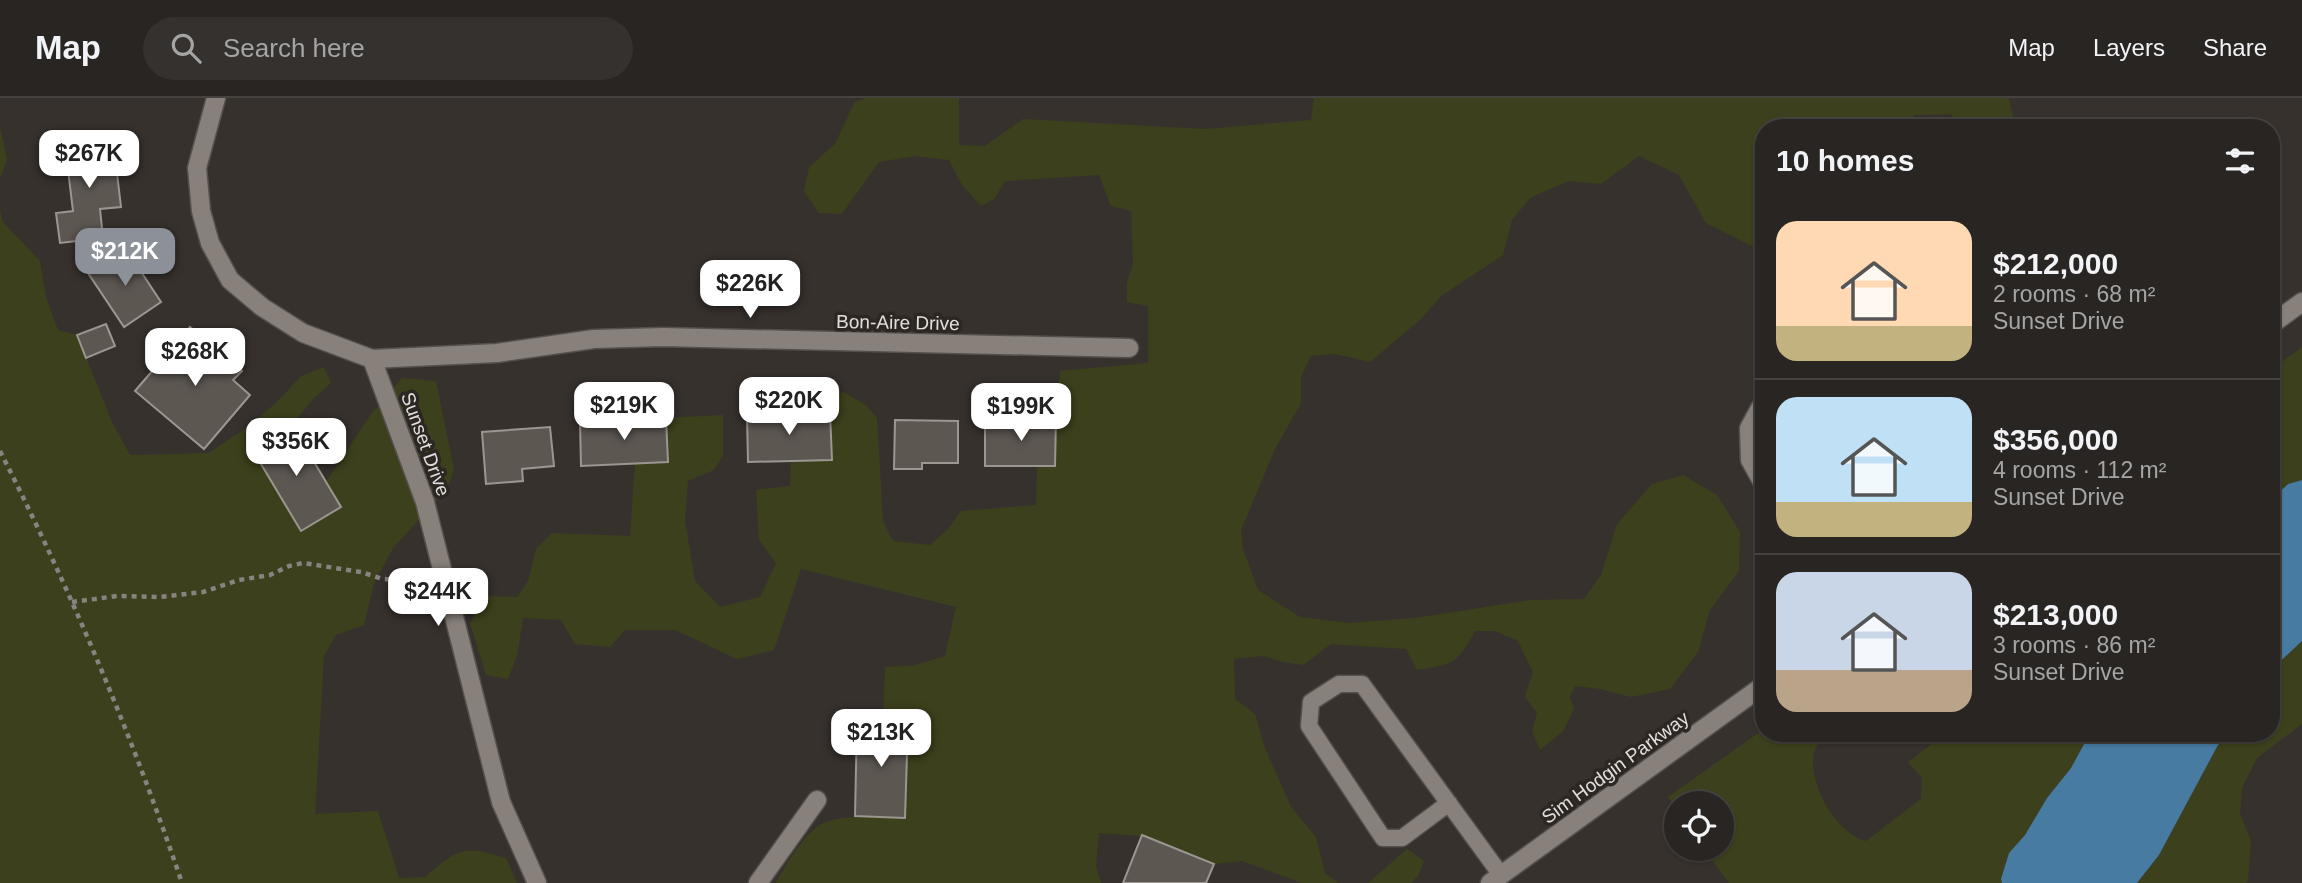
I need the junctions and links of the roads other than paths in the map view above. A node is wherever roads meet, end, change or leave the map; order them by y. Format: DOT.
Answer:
graph roads {
  1 [pos="216,98"];
  2 [pos="2302,302"];
  3 [pos="2280,318"];
  4 [pos="1129,348"];
  5 [pos="372,359"];
  6 [pos="1755,415"];
  7 [pos="1755,471"];
  8 [pos="1755,692"];
  9 [pos="817,800"];
  10 [pos="1449,803"];
  11 [pos="1496,879"];
  12 [pos="537,883"];
  13 [pos="758,883"];
  1 -- 5 [label="street"];
  2 -- 3 [label="street"];
  4 -- 5 [label="street, Bon-Aire Drive"];
  5 -- 12 [label="street, Sunset Drive"];
  6 -- 7 [label="lane"];
  8 -- 11 [label="street, Sim Hodgin Parkway"];
  9 -- 13 [label="street"];
  10 -- 10 [label="lane"];
  10 -- 11 [label="lane"];
}
